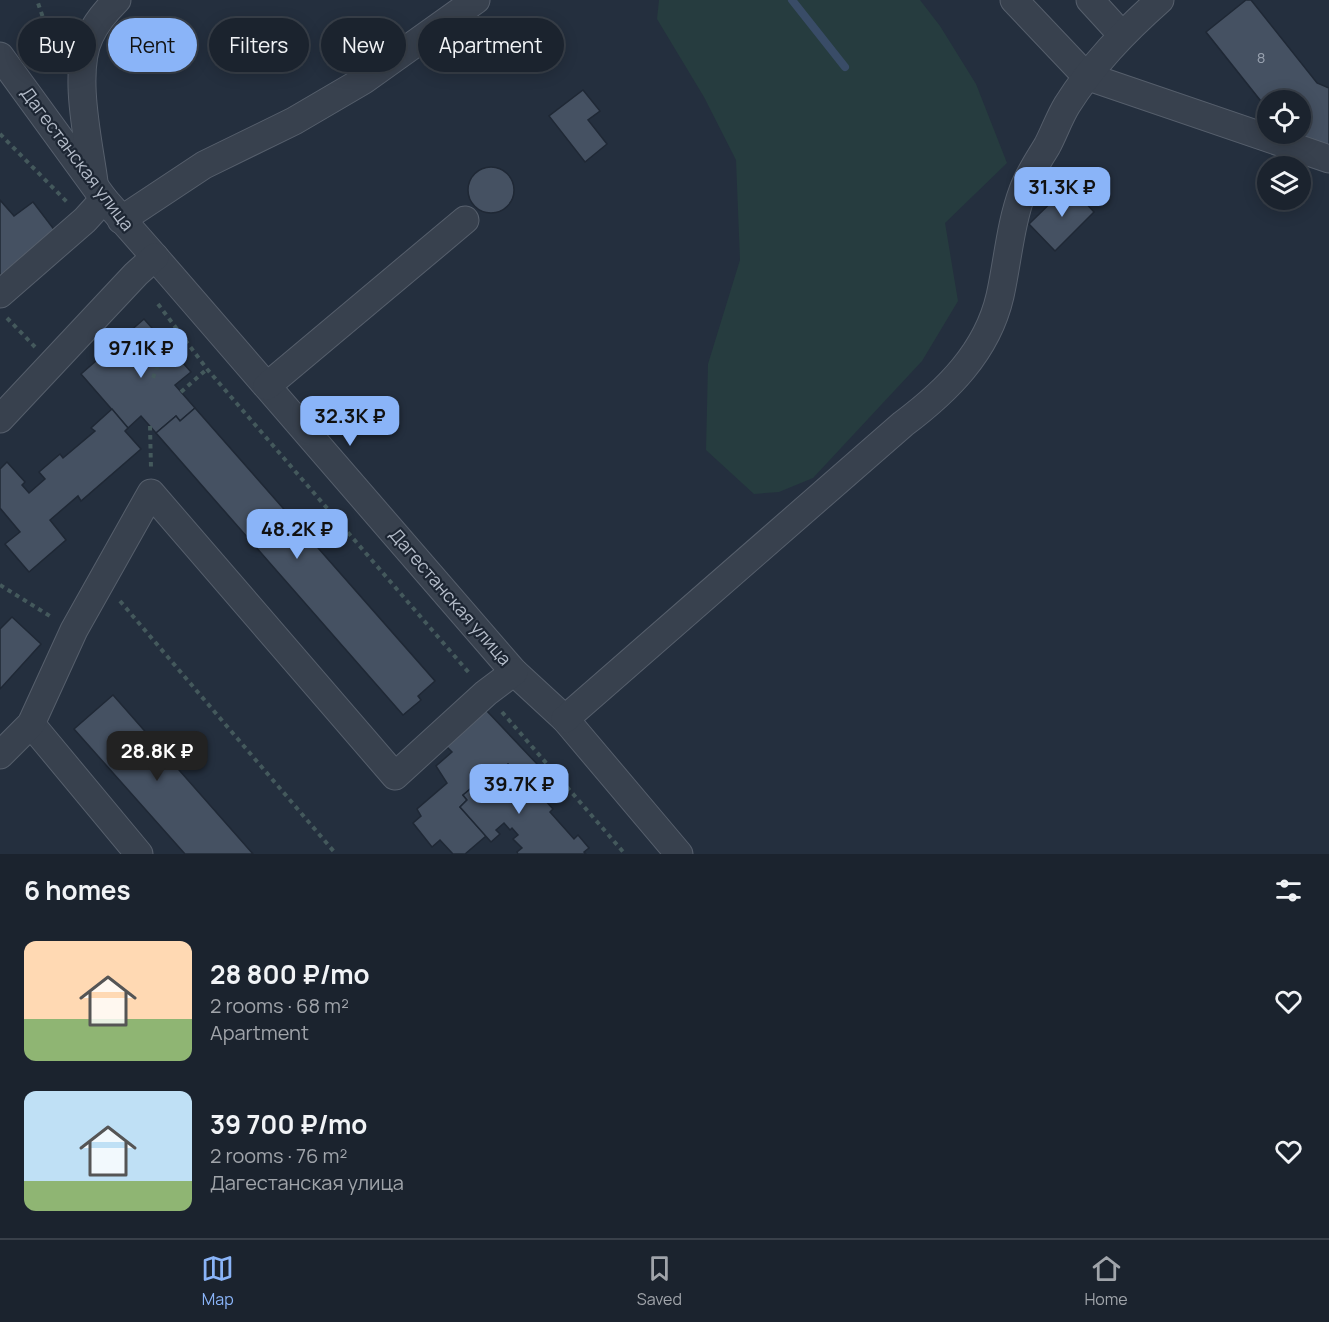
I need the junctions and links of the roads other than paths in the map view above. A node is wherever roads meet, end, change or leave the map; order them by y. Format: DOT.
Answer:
graph roads {
  1 [pos="117,0"];
  2 [pos="476,0"];
  3 [pos="1014,0"];
  4 [pos="1090,0"];
  5 [pos="1160,0"];
  6 [pos="1122,35"];
  7 [pos="0,56"];
  8 [pos="1086,76"];
  9 [pos="1329,159"];
  10 [pos="99,193"];
  11 [pos="121,220"];
  12 [pos="465,220"];
  13 [pos="146,265"];
  14 [pos="0,294"];
  15 [pos="267,386"];
  16 [pos="0,419"];
  17 [pos="514,672"];
  18 [pos="565,719"];
  19 [pos="31,724"];
  20 [pos="0,755"];
  21 [pos="139,854"];
  22 [pos="679,854"];
  1 -- 10 [label="street"];
  2 -- 11 [label="street"];
  3 -- 8 [label="street"];
  4 -- 6 [label="street"];
  5 -- 6 [label="street"];
  6 -- 8 [label="street"];
  7 -- 10 [label="street, Дагестанская улица"];
  8 -- 9 [label="street"];
  8 -- 18 [label="street"];
  10 -- 11 [label="street, Дагестанская улица"];
  10 -- 14 [label="street"];
  11 -- 13 [label="street, Дагестанская улица"];
  12 -- 15 [label="street"];
  13 -- 15 [label="street, Дагестанская улица"];
  13 -- 16 [label="street"];
  15 -- 17 [label="street, Дагестанская улица"];
  17 -- 18 [label="street, Дагестанская улица"];
  17 -- 19 [label="street"];
  18 -- 22 [label="street, Дагестанская улица"];
  19 -- 20 [label="street"];
  19 -- 21 [label="street"];
}
